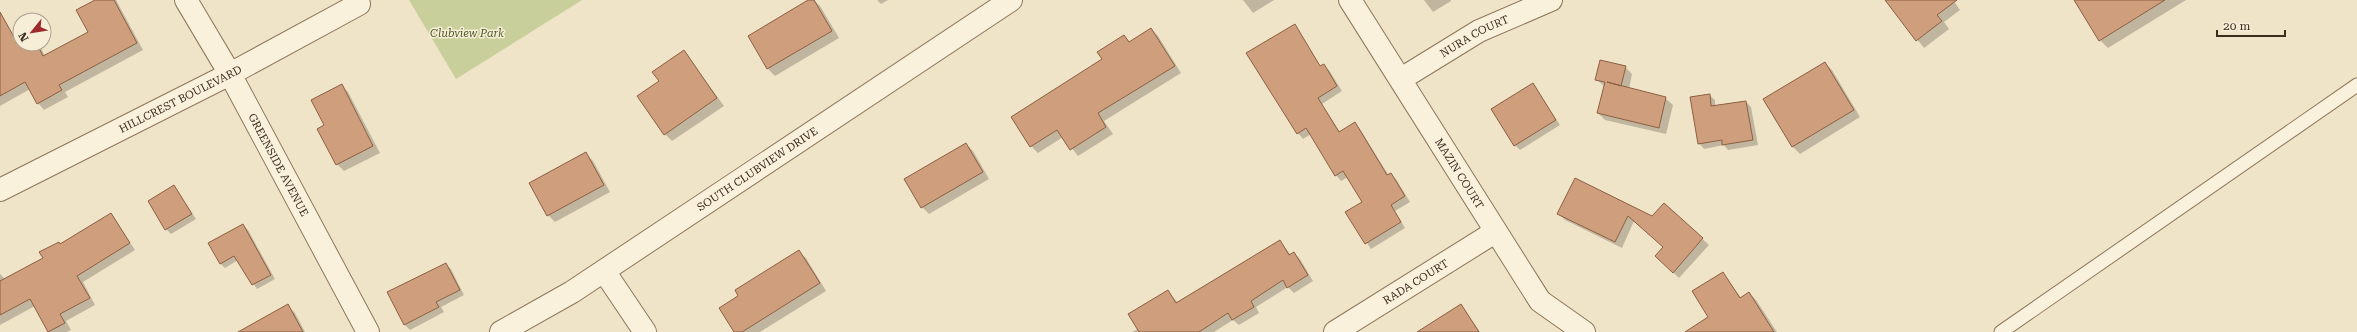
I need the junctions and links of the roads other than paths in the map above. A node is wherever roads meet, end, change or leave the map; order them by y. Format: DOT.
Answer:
graph roads {
  1 [pos="186,0"];
  2 [pos="1011,0"];
  3 [pos="1350,0"];
  4 [pos="1551,0"];
  5 [pos="359,4"];
  6 [pos="230,74"];
  7 [pos="1401,79"];
  8 [pos="2357,85"];
  9 [pos="0,190"];
  10 [pos="1494,232"];
  11 [pos="604,271"];
  12 [pos="368,332"];
  13 [pos="501,332"];
  14 [pos="645,332"];
  15 [pos="1336,332"];
  16 [pos="1584,332"];
  17 [pos="2002,332"];
  1 -- 6 [label="street, GREENSIDE AVENUE"];
  2 -- 11 [label="street, SOUTH CLUBVIEW DRIVE"];
  3 -- 7 [label="street, MAZIN COURT"];
  4 -- 7 [label="street, NURA COURT"];
  5 -- 6 [label="street, HILLCREST BOULEVARD"];
  6 -- 9 [label="street, HILLCREST BOULEVARD"];
  6 -- 12 [label="street, GREENSIDE AVENUE"];
  7 -- 10 [label="street, MAZIN COURT"];
  8 -- 17 [label="lane"];
  10 -- 15 [label="street, RADA COURT"];
  10 -- 16 [label="street, MAZIN COURT"];
  11 -- 13 [label="street, SOUTH CLUBVIEW DRIVE"];
  11 -- 14 [label="street"];
}
